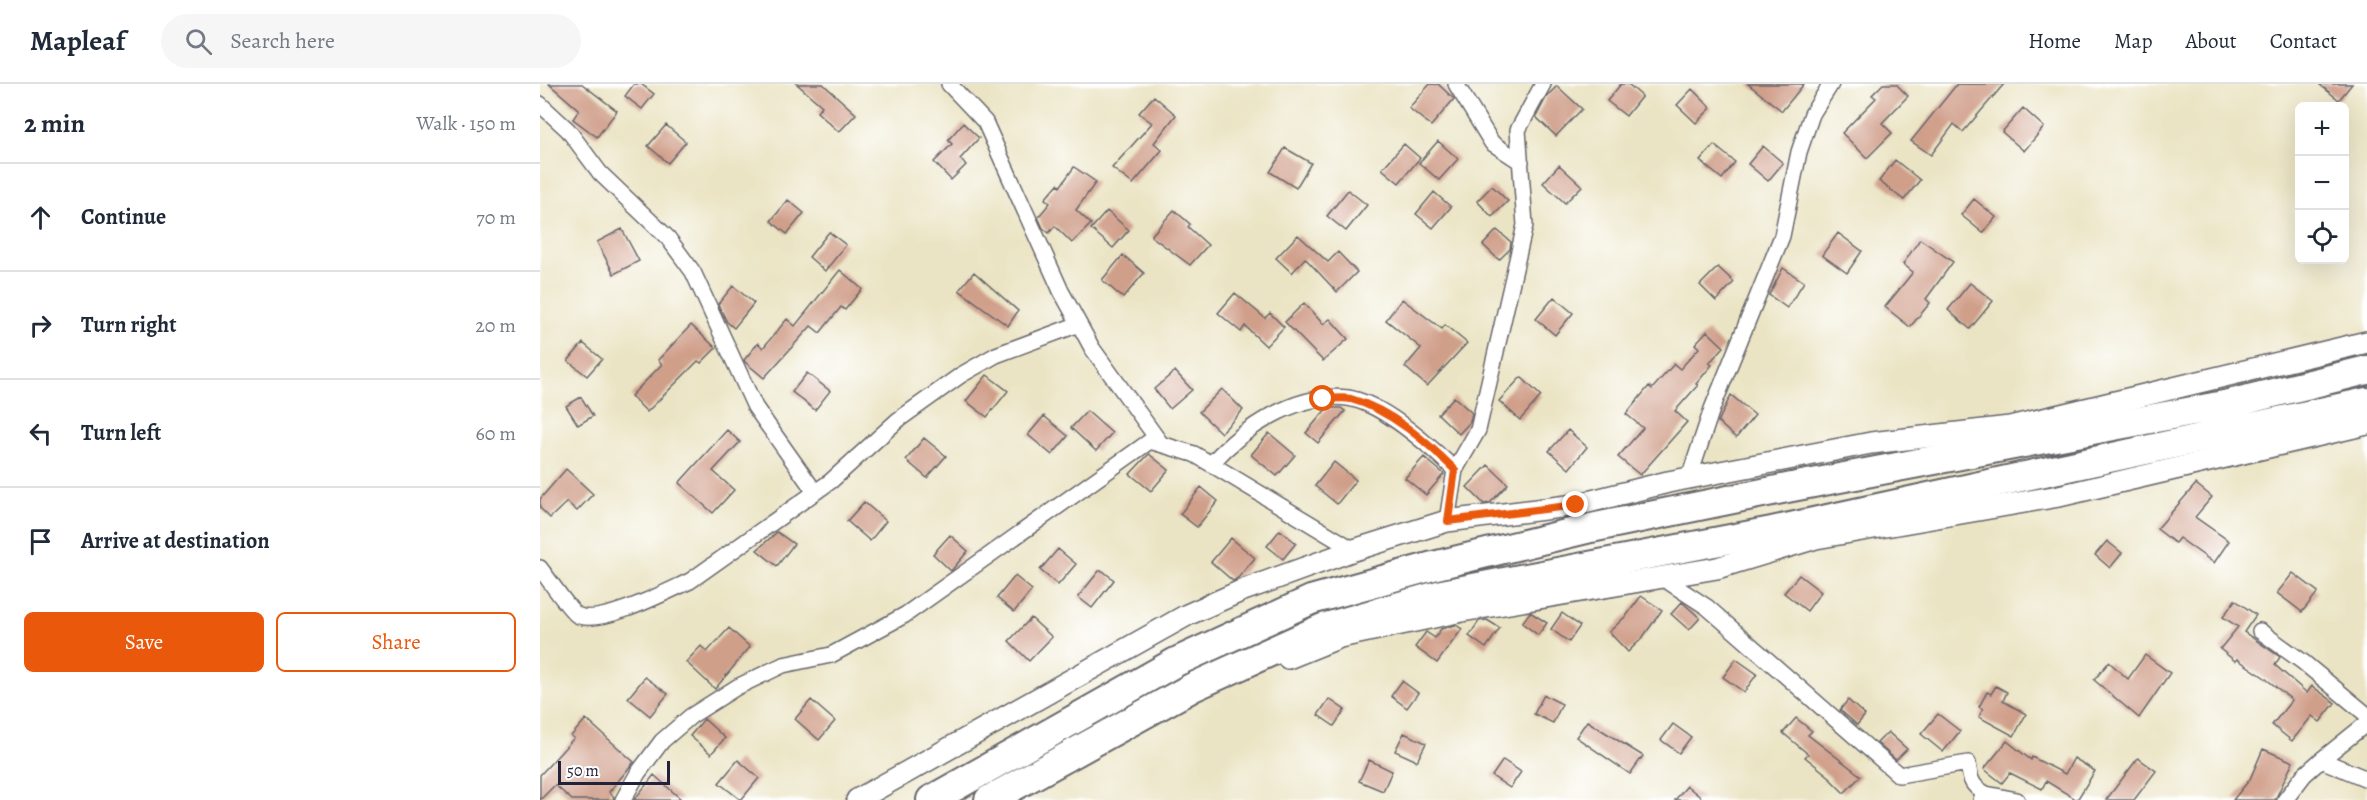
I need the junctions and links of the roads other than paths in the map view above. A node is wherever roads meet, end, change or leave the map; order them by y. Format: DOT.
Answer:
graph roads {
  1 [pos="949,84"];
  2 [pos="1456,84"];
  3 [pos="1543,84"];
  4 [pos="1831,84"];
  5 [pos="540,104"];
  6 [pos="1521,162"];
  7 [pos="1079,324"];
  8 [pos="2367,342"];
  9 [pos="2367,370"];
  10 [pos="2367,402"];
  11 [pos="2367,424"];
  12 [pos="1161,444"];
  13 [pos="1211,464"];
  14 [pos="1455,470"];
  15 [pos="1689,478"];
  16 [pos="815,492"];
  17 [pos="1448,521"];
  18 [pos="1354,550"];
  19 [pos="540,568"];
  20 [pos="1661,577"];
  21 [pos="2260,631"];
  22 [pos="2367,715"];
  23 [pos="2367,723"];
  24 [pos="2321,760"];
  25 [pos="2367,779"];
  26 [pos="1984,797"];
  27 [pos="623,800"];
  28 [pos="857,800"];
  29 [pos="931,800"];
  30 [pos="989,800"];
  31 [pos="1016,800"];
  32 [pos="2017,800"];
  33 [pos="2285,800"];
  1 -- 7 [label="street"];
  2 -- 6 [label="street"];
  3 -- 6 [label="street"];
  4 -- 15 [label="street"];
  5 -- 16 [label="street"];
  6 -- 14 [label="street"];
  7 -- 12 [label="street"];
  7 -- 16 [label="street"];
  8 -- 15 [label="street"];
  9 -- 29 [label="highway"];
  10 -- 30 [label="highway"];
  11 -- 20 [label="street"];
  12 -- 13 [label="street"];
  12 -- 27 [label="street"];
  13 -- 14 [label="street"];
  13 -- 18 [label="street"];
  14 -- 17 [label="street"];
  15 -- 17 [label="street"];
  16 -- 19 [label="street"];
  17 -- 18 [label="street"];
  18 -- 28 [label="street"];
  20 -- 26 [label="street"];
  20 -- 31 [label="street"];
  21 -- 22 [label="street"];
  23 -- 24 [label="street"];
  24 -- 25 [label="street"];
  24 -- 33 [label="street"];
  26 -- 32 [label="street"];
}
